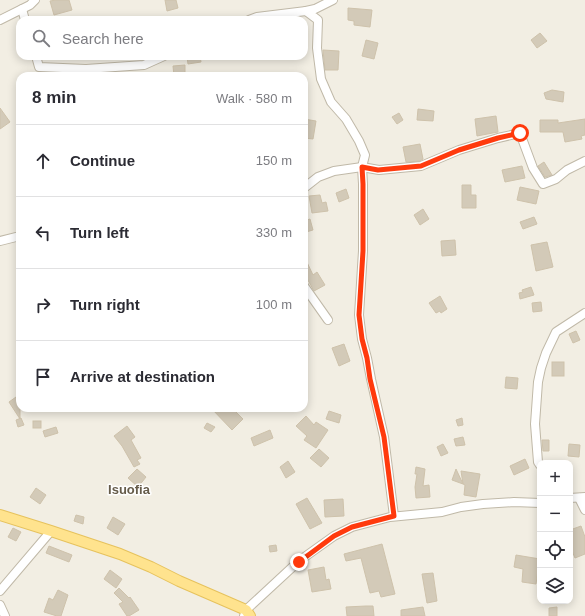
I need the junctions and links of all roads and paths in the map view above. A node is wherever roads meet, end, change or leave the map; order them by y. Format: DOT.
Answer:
graph roads {
  1 [pos="35,0"];
  2 [pos="333,0"];
  3 [pos="22,9"];
  4 [pos="306,11"];
  5 [pos="25,16"];
  6 [pos="265,16"];
  7 [pos="0,20"];
  8 [pos="37,60"];
  9 [pos="155,60"];
  10 [pos="585,161"];
  11 [pos="362,167"];
  12 [pos="308,185"];
  13 [pos="16,237"];
  14 [pos="0,241"];
  15 [pos="308,292"];
  16 [pos="585,314"];
  17 [pos="328,320"];
  18 [pos="538,460"];
  19 [pos="582,497"];
  20 [pos="537,503"];
  21 [pos="585,510"];
  22 [pos="0,515"];
  23 [pos="394,516"];
  24 [pos="51,531"];
  25 [pos="0,591"];
  26 [pos="0,605"];
  27 [pos="247,614"];
  28 [pos="5,616"];
  1 -- 3 [label="street"];
  2 -- 4 [label="street"];
  3 -- 5 [label="street"];
  3 -- 7 [label="street"];
  4 -- 6 [label="street"];
  4 -- 11 [label="street"];
  8 -- 9 [label="street"];
  10 -- 11 [label="street"];
  11 -- 12 [label="street"];
  11 -- 23 [label="street"];
  13 -- 14 [label="street"];
  15 -- 17 [label="street"];
  16 -- 18 [label="street"];
  19 -- 21 [label="street"];
  20 -- 23 [label="street"];
  22 -- 24 [label="main road"];
  23 -- 27 [label="street"];
  24 -- 25 [label="street"];
  24 -- 27 [label="main road"];
  26 -- 28 [label="street"];
}
